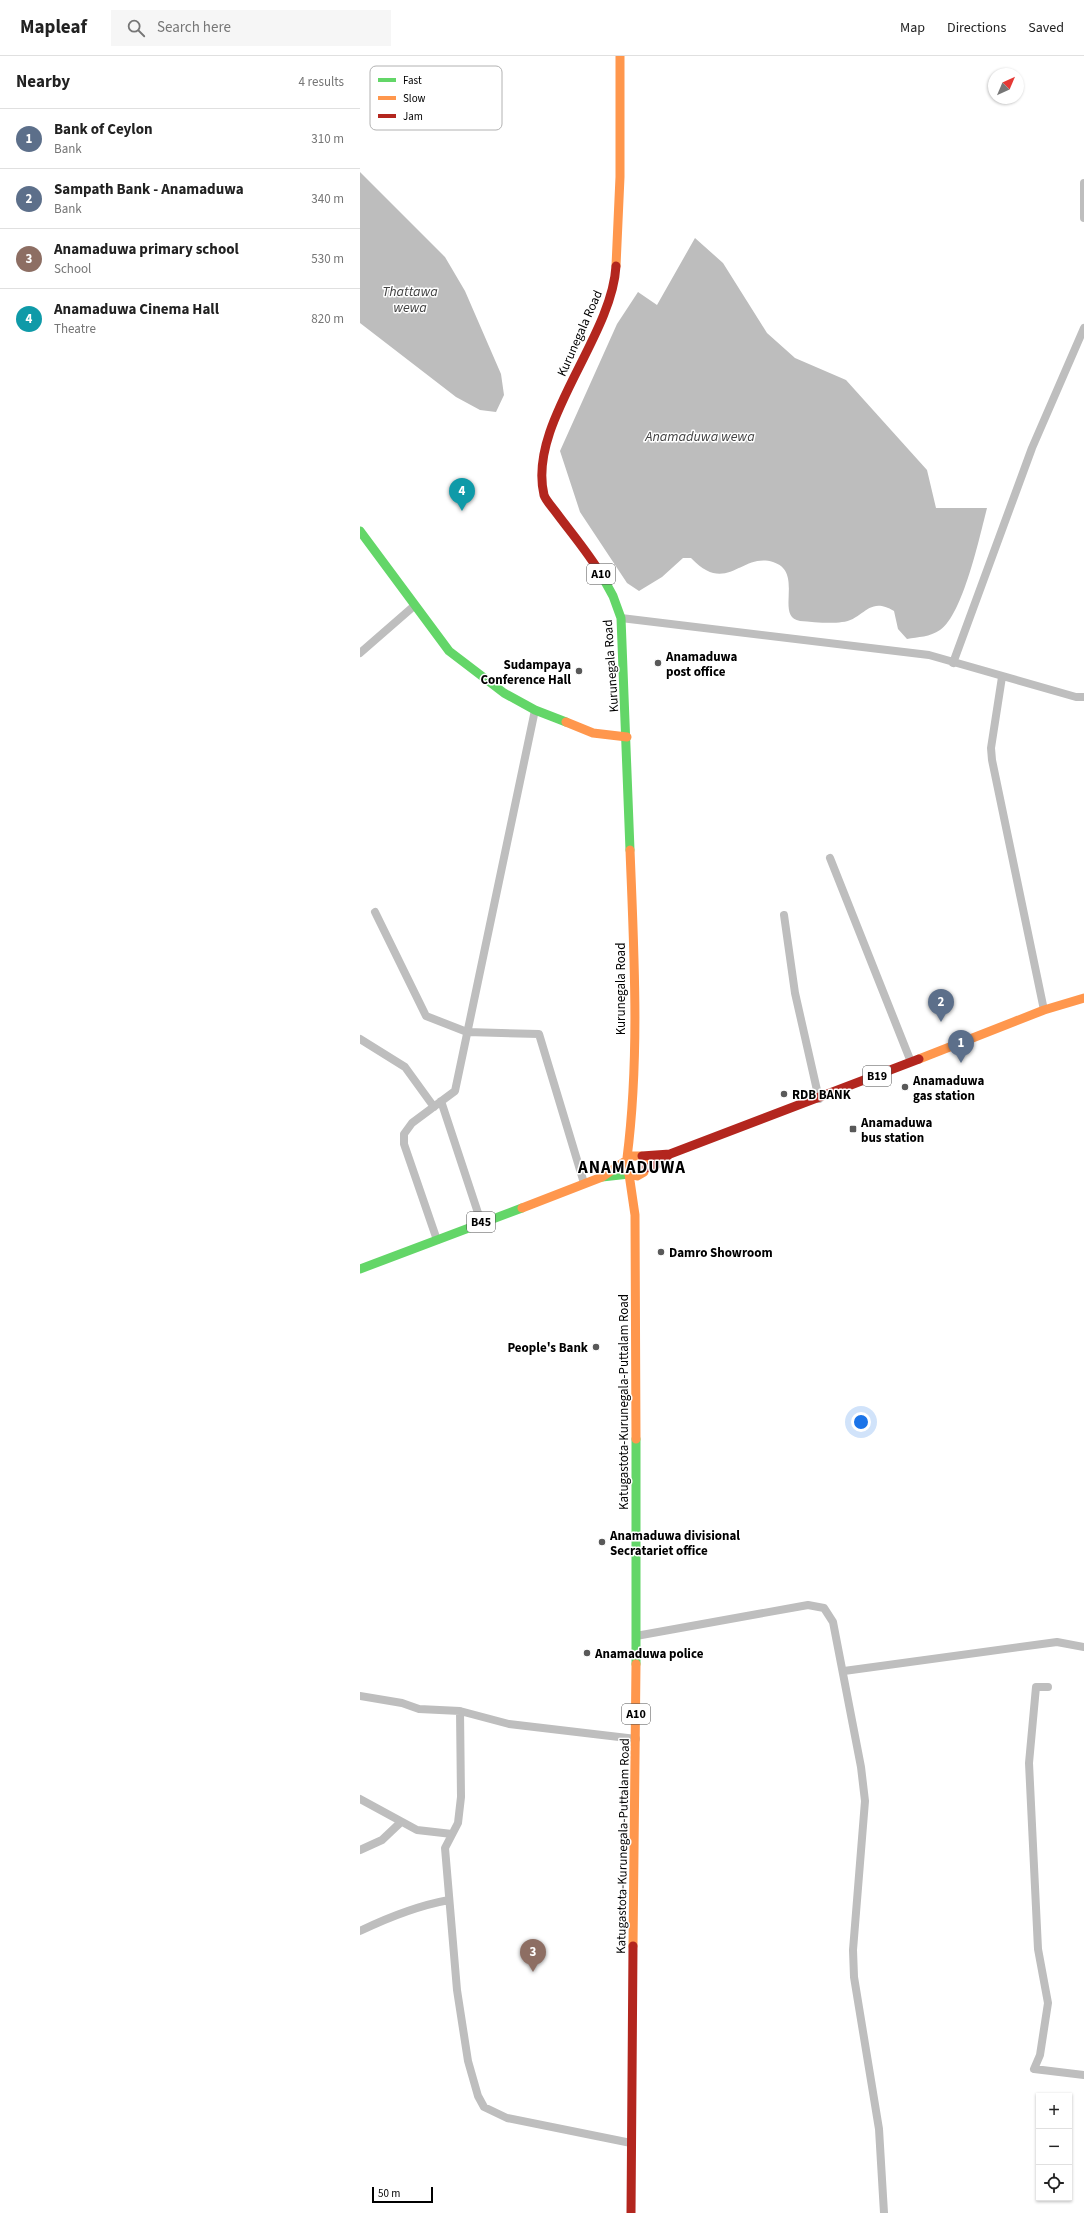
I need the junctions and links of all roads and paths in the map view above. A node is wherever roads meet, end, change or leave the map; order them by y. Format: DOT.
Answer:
graph roads {
  1 [pos="620,56"];
  2 [pos="1084,183"];
  3 [pos="1084,218"];
  4 [pos="1084,328"];
  5 [pos="360,531"];
  6 [pos="414,606"];
  7 [pos="621,618"];
  8 [pos="360,653"];
  9 [pos="953,663"];
  10 [pos="1002,677"];
  11 [pos="1084,697"];
  12 [pos="534,710"];
  13 [pos="627,737"];
  14 [pos="830,858"];
  15 [pos="375,912"];
  16 [pos="784,915"];
  17 [pos="1084,998"];
  18 [pos="1044,1010"];
  19 [pos="467,1032"];
  20 [pos="360,1039"];
  21 [pos="911,1062"];
  22 [pos="819,1099"];
  23 [pos="441,1101"];
  24 [pos="434,1106"];
  25 [pos="632,1120"];
  26 [pos="640,1149"];
  27 [pos="670,1154"];
  28 [pos="626,1160"];
  29 [pos="645,1170"];
  30 [pos="629,1174"];
  31 [pos="602,1177"];
  32 [pos="584,1183"];
  33 [pos="635,1215"];
  34 [pos="481,1222"];
  35 [pos="437,1240"];
  36 [pos="360,1269"];
  37 [pos="636,1636"];
  38 [pos="1084,1647"];
  39 [pos="844,1671"];
  40 [pos="1048,1687"];
  41 [pos="360,1696"];
  42 [pos="460,1710"];
  43 [pos="636,1739"];
  44 [pos="360,1799"];
  45 [pos="401,1822"];
  46 [pos="452,1834"];
  47 [pos="360,1850"];
  48 [pos="449,1900"];
  49 [pos="360,1931"];
  50 [pos="1084,2075"];
  51 [pos="631,2143"];
  52 [pos="631,2213"];
  53 [pos="884,2213"];
  1 -- 7 [label="main road, Kurunegala Road / A10"];
  2 -- 3 [label="street"];
  4 -- 9 [label="street"];
  5 -- 6 [label="main road"];
  6 -- 8 [label="street"];
  6 -- 12 [label="main road"];
  7 -- 9 [label="street"];
  7 -- 13 [label="main road, Kurunegala Road / A10"];
  9 -- 10 [label="street"];
  10 -- 11 [label="street"];
  10 -- 18 [label="street"];
  12 -- 13 [label="main road"];
  12 -- 19 [label="street"];
  13 -- 25 [label="main road, Kurunegala Road / A10"];
  14 -- 21 [label="street"];
  15 -- 19 [label="street"];
  16 -- 22 [label="street"];
  17 -- 18 [label="main road, B19"];
  18 -- 21 [label="main road, B19"];
  19 -- 23 [label="street"];
  19 -- 32 [label="street"];
  20 -- 24 [label="street"];
  21 -- 22 [label="main road, B19"];
  22 -- 27 [label="main road, B19"];
  23 -- 24 [label="street"];
  23 -- 34 [label="street"];
  24 -- 35 [label="street"];
  25 -- 26 [label="main road, Kurunegala Road / A10"];
  25 -- 28 [label="main road, Kurunegala Road / A10"];
  26 -- 27 [label="main road, B19"];
  26 -- 28 [label="main road"];
  26 -- 29 [label="main road, Kurunegala Road"];
  27 -- 29 [label="main road, B19"];
  28 -- 30 [label="main road, Katugastota-Kurunegala-Puttalam Road"];
  28 -- 31 [label="main road, B45"];
  29 -- 30 [label="main road"];
  29 -- 33 [label="main road, Katugastota-Kurunegala-Puttalam Road / A10"];
  30 -- 31 [label="main road, B45"];
  30 -- 33 [label="main road, Katugastota-Kurunegala-Puttalam Road / A10"];
  31 -- 32 [label="main road, B45"];
  32 -- 34 [label="main road, B45"];
  33 -- 37 [label="main road, Katugastota-Kurunegala-Puttalam Road / A10"];
  34 -- 35 [label="main road, B45"];
  35 -- 36 [label="main road, B45"];
  37 -- 39 [label="street"];
  37 -- 43 [label="main road, Katugastota-Kurunegala-Puttalam Road / A10"];
  38 -- 39 [label="street"];
  39 -- 53 [label="street"];
  40 -- 50 [label="street"];
  41 -- 42 [label="street"];
  42 -- 43 [label="street"];
  42 -- 46 [label="street"];
  43 -- 51 [label="main road, Katugastota-Kurunegala-Puttalam Road / A10"];
  44 -- 45 [label="street"];
  45 -- 46 [label="street"];
  45 -- 47 [label="street"];
  46 -- 48 [label="street"];
  48 -- 49 [label="street"];
  48 -- 51 [label="street"];
  51 -- 52 [label="main road, Katugastota-Kurunegala-Puttalam Road / A10"];
}
